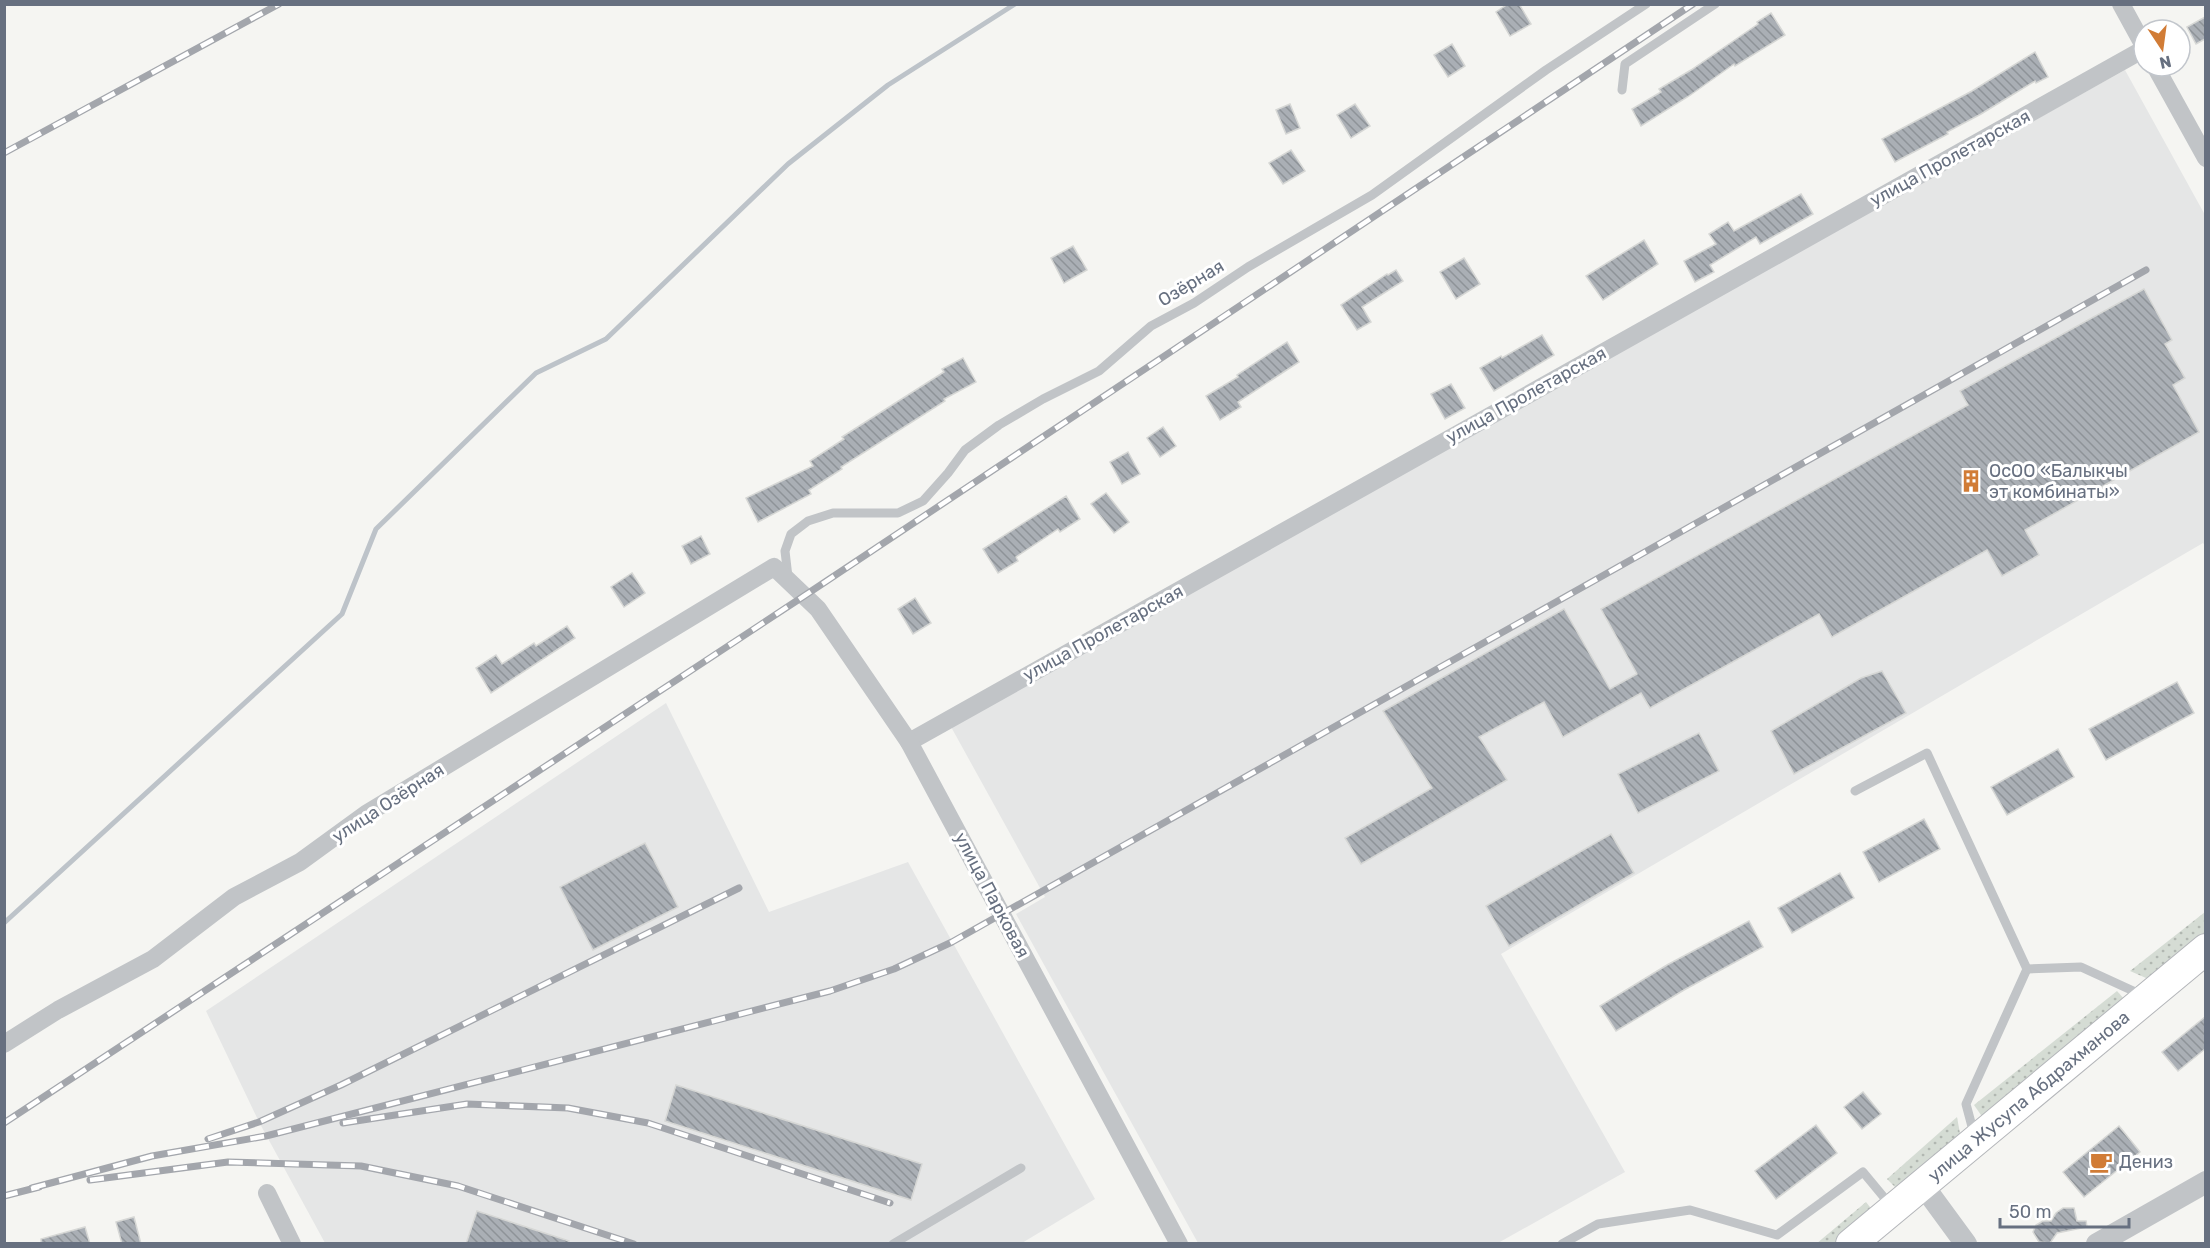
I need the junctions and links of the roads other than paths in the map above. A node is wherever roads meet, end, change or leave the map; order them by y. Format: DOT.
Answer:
graph roads {
  1 [pos="1646,4"];
  2 [pos="1715,4"];
  3 [pos="2121,4"];
  4 [pos="2132,25"];
  5 [pos="2132,55"];
  6 [pos="2163,78"];
  7 [pos="1622,90"];
  8 [pos="2200,133"];
  9 [pos="2205,158"];
  10 [pos="774,567"];
  11 [pos="788,580"];
  12 [pos="909,742"];
  13 [pos="1855,790"];
  14 [pos="2205,949"];
  15 [pos="2028,969"];
  16 [pos="2147,998"];
  17 [pos="4,1044"];
  18 [pos="1976,1139"];
  19 [pos="1022,1168"];
  20 [pos="2205,1182"];
  21 [pos="1922,1184"];
  22 [pos="267,1193"];
  23 [pos="1894,1208"];
  24 [pos="292,1244"];
  25 [pos="893,1244"];
  26 [pos="1179,1244"];
  27 [pos="1562,1244"];
  28 [pos="1851,1244"];
  29 [pos="1966,1244"];
  30 [pos="2097,1244"];
  1 -- 11 [label="lane, Озёрная"];
  2 -- 7 [label="lane"];
  3 -- 4 [label="street"];
  5 -- 12 [label="street, улица Пролетарская"];
  6 -- 8 [label="street"];
  8 -- 9 [label="street"];
  10 -- 11 [label="street, улица Парковая"];
  10 -- 17 [label="street, улица Озёрная"];
  11 -- 12 [label="street, улица Парковая"];
  12 -- 26 [label="street, улица Парковая"];
  13 -- 15 [label="lane"];
  14 -- 16 [label="highway, улица Жусупа Абдрахманова"];
  15 -- 16 [label="lane"];
  15 -- 18 [label="lane"];
  16 -- 18 [label="highway, улица Жусупа Абдрахманова"];
  18 -- 21 [label="highway, улица Жусупа Абдрахманова"];
  19 -- 25 [label="lane"];
  20 -- 30 [label="street"];
  21 -- 23 [label="highway, улица Жусупа Абдрахманова"];
  21 -- 29 [label="street"];
  22 -- 24 [label="street"];
  23 -- 27 [label="lane"];
  23 -- 28 [label="highway, улица Жусупа Абдрахманова"];
}
